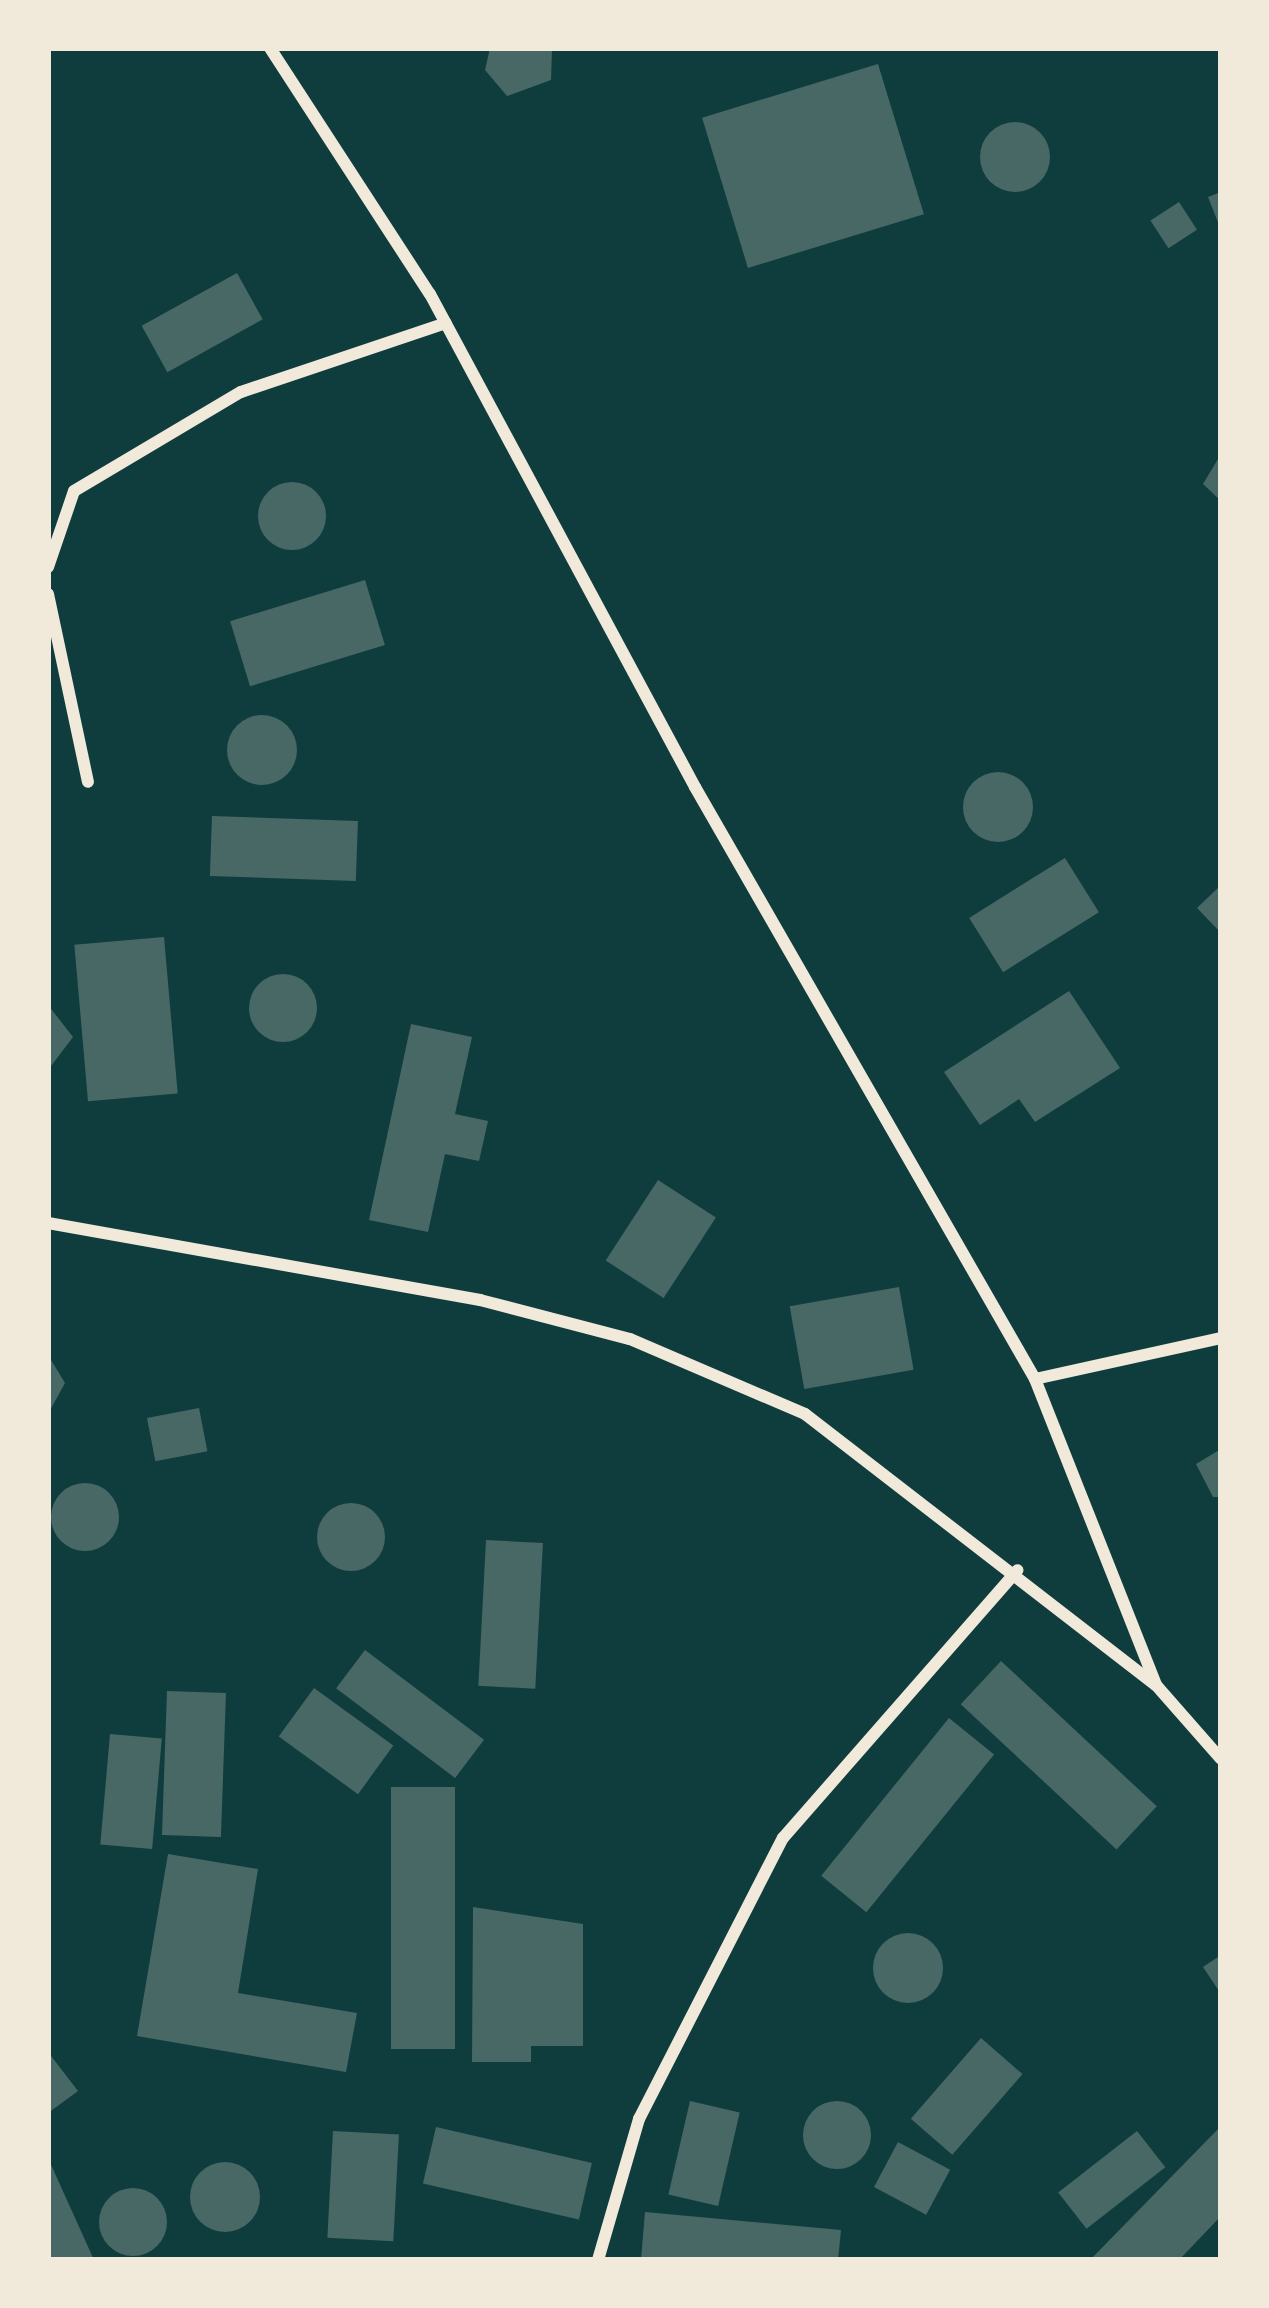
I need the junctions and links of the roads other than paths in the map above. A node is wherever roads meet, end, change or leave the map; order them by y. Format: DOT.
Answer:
graph roads {
  1 [pos="270,48"];
  2 [pos="446,323"];
  3 [pos="48,567"];
  4 [pos="48,594"];
  5 [pos="88,782"];
  6 [pos="48,1223"];
  7 [pos="1221,1338"];
  8 [pos="1035,1379"];
  9 [pos="1018,1570"];
  10 [pos="1156,1685"];
  11 [pos="1221,1759"];
  12 [pos="598,2260"];
  1 -- 2 [label="street"];
  2 -- 3 [label="street"];
  2 -- 8 [label="street"];
  4 -- 5 [label="street"];
  6 -- 9 [label="street"];
  7 -- 8 [label="street"];
  8 -- 10 [label="street"];
  9 -- 10 [label="street"];
  9 -- 12 [label="street"];
  10 -- 11 [label="street"];
}
